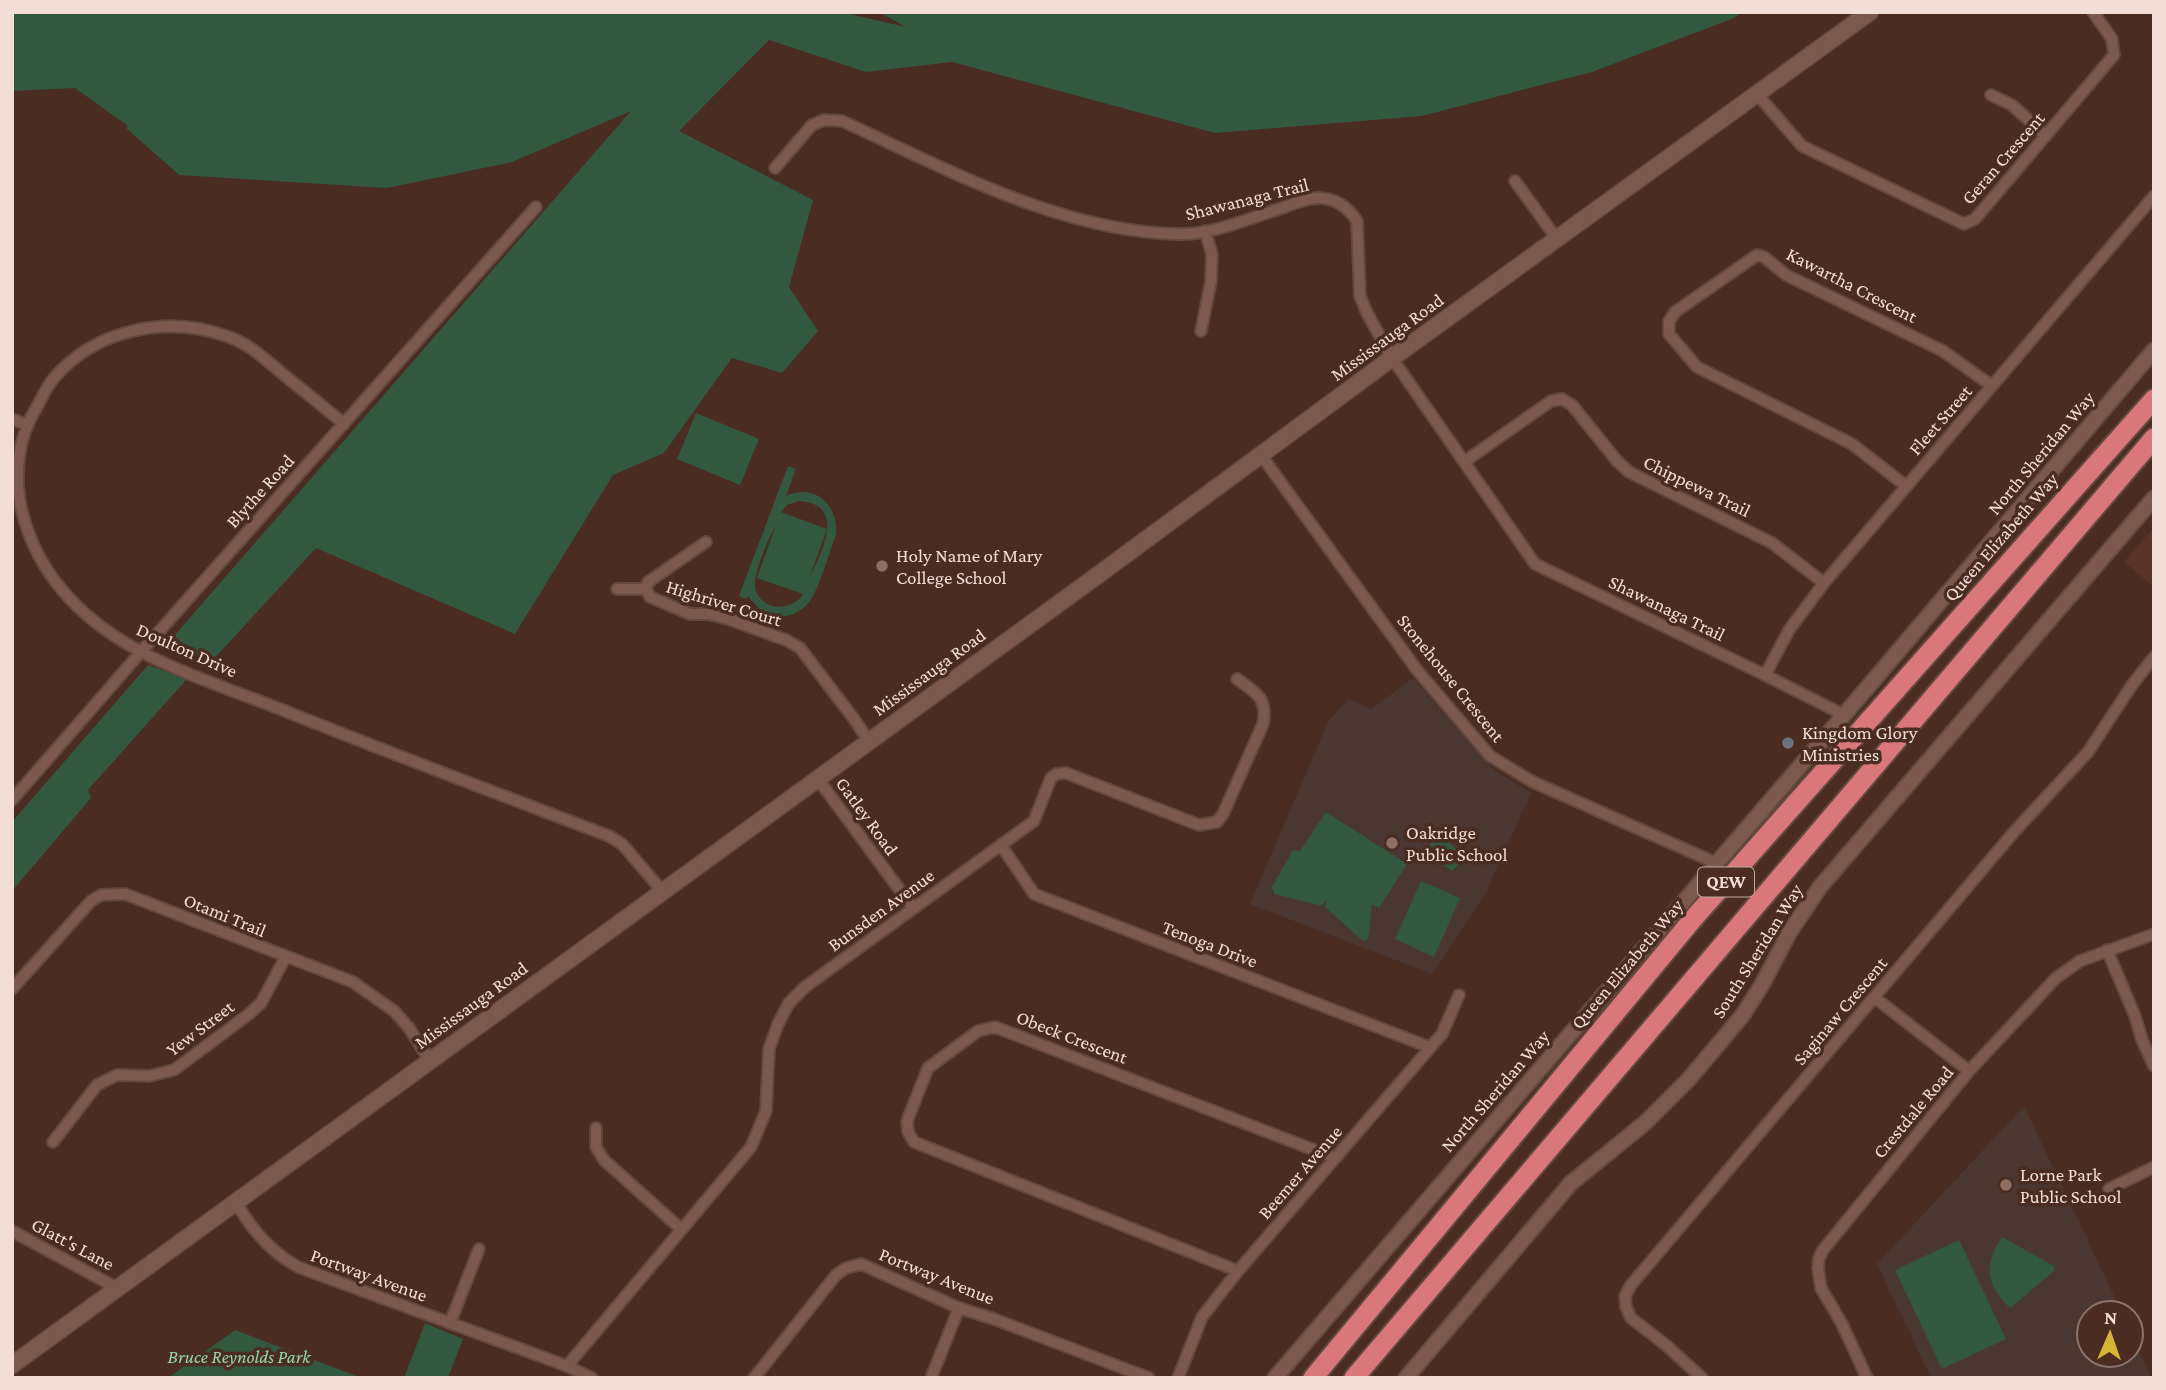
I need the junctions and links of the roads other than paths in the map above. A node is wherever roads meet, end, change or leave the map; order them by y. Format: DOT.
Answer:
graph roads {
  1 [pos="1870,12"];
  2 [pos="2093,12"];
  3 [pos="1757,93"];
  4 [pos="1992,95"];
  5 [pos="2046,136"];
  6 [pos="775,168"];
  7 [pos="1516,181"];
  8 [pos="2154,196"];
  9 [pos="537,207"];
  10 [pos="1205,231"];
  11 [pos="1557,239"];
  12 [pos="1201,331"];
  13 [pos="2154,350"];
  14 [pos="1392,358"];
  15 [pos="1992,386"];
  16 [pos="2154,399"];
  17 [pos="12,419"];
  18 [pos="344,424"];
  19 [pos="27,425"];
  20 [pos="2154,438"];
  21 [pos="1261,455"];
  22 [pos="1464,462"];
  23 [pos="1906,486"];
  24 [pos="2154,498"];
  25 [pos="706,541"];
  26 [pos="1824,583"];
  27 [pos="617,589"];
  28 [pos="646,589"];
  29 [pos="140,653"];
  30 [pos="2154,657"];
  31 [pos="1765,675"];
  32 [pos="1237,679"];
  33 [pos="1844,715"];
  34 [pos="869,741"];
  35 [pos="818,779"];
  36 [pos="12,800"];
  37 [pos="1001,845"];
  38 [pos="1716,863"];
  39 [pos="663,892"];
  40 [pos="913,908"];
  41 [pos="2154,934"];
  42 [pos="2107,950"];
  43 [pos="285,958"];
  44 [pos="12,989"];
  45 [pos="1460,995"];
  46 [pos="1874,997"];
  47 [pos="1429,1047"];
  48 [pos="430,1061"];
  49 [pos="2154,1066"];
  50 [pos="1969,1071"];
  51 [pos="596,1128"];
  52 [pos="53,1142"];
  53 [pos="1335,1158"];
  54 [pos="2154,1167"];
  55 [pos="2109,1189"];
  56 [pos="236,1202"];
  57 [pos="681,1229"];
  58 [pos="12,1231"];
  59 [pos="480,1248"];
  60 [pos="1238,1271"];
  61 [pos="117,1288"];
  62 [pos="959,1308"];
  63 [pos="450,1323"];
  64 [pos="12,1365"];
  65 [pos="567,1366"];
  66 [pos="592,1378"];
  67 [pos="754,1378"];
  68 [pos="932,1378"];
  69 [pos="1149,1378"];
  70 [pos="1178,1378"];
  71 [pos="1275,1378"];
  72 [pos="1313,1378"];
  73 [pos="1354,1378"];
  74 [pos="1406,1378"];
  75 [pos="1702,1378"];
  76 [pos="1867,1378"];
  1 -- 3 [label="main road, Mississauga Road"];
  2 -- 5 [label="street, Geran Crescent"];
  3 -- 5 [label="street, Geran Crescent"];
  3 -- 11 [label="main road, Mississauga Road"];
  4 -- 5 [label="street"];
  6 -- 10 [label="street, Shawanaga Trail"];
  7 -- 11 [label="street"];
  8 -- 15 [label="street, Fleet Street"];
  9 -- 18 [label="street, Blythe Road"];
  10 -- 12 [label="street"];
  10 -- 14 [label="street, Shawanaga Trail"];
  11 -- 14 [label="main road, Mississauga Road"];
  13 -- 33 [label="street, North Sheridan Way"];
  14 -- 21 [label="main road, Mississauga Road"];
  14 -- 22 [label="street, Shawanaga Trail"];
  15 -- 23 [label="street, Fleet Street"];
  15 -- 23 [label="street, Kawartha Crescent"];
  16 -- 72 [label="highway, Queen Elizabeth Way / QEW"];
  17 -- 19 [label="street"];
  18 -- 19 [label="street, Doulton Drive"];
  18 -- 29 [label="street, Blythe Road"];
  19 -- 29 [label="street, Doulton Drive"];
  20 -- 73 [label="highway, QEW"];
  21 -- 34 [label="main road, Mississauga Road"];
  21 -- 38 [label="street, Stonehouse Crescent"];
  22 -- 26 [label="street, Chippewa Trail"];
  22 -- 31 [label="street, Shawanaga Trail"];
  23 -- 26 [label="street, Fleet Street"];
  24 -- 74 [label="street, South Sheridan Way"];
  25 -- 28 [label="street, Highriver Court"];
  26 -- 31 [label="street, Fleet Street"];
  27 -- 28 [label="street"];
  28 -- 34 [label="street, Highriver Court"];
  29 -- 36 [label="street, Blythe Road"];
  29 -- 39 [label="street, Doulton Drive"];
  30 -- 46 [label="street, Saginaw Crescent"];
  31 -- 33 [label="street, Shawanaga Trail"];
  32 -- 37 [label="street, Bunsden Avenue"];
  33 -- 38 [label="street, North Sheridan Way"];
  34 -- 35 [label="main road, Mississauga Road"];
  35 -- 39 [label="main road, Mississauga Road"];
  35 -- 40 [label="street, Gatley Road"];
  37 -- 40 [label="street, Bunsden Avenue"];
  37 -- 47 [label="street, Tenoga Drive"];
  38 -- 71 [label="street, North Sheridan Way"];
  39 -- 48 [label="main road, Mississauga Road"];
  40 -- 57 [label="street, Bunsden Avenue"];
  41 -- 42 [label="street, Crestdale Road"];
  42 -- 49 [label="street"];
  42 -- 50 [label="street, Crestdale Road"];
  43 -- 44 [label="street, Otami Trail"];
  43 -- 48 [label="street, Otami Trail"];
  43 -- 52 [label="street, Yew Street"];
  45 -- 47 [label="street, Beemer Avenue"];
  46 -- 50 [label="street"];
  46 -- 75 [label="street, Saginaw Crescent"];
  47 -- 53 [label="street, Beemer Avenue"];
  48 -- 56 [label="main road, Mississauga Road"];
  50 -- 76 [label="street, Crestdale Road"];
  51 -- 57 [label="street"];
  53 -- 60 [label="street, Beemer Avenue"];
  53 -- 60 [label="street, Obeck Crescent"];
  54 -- 55 [label="street"];
  56 -- 61 [label="main road, Mississauga Road"];
  56 -- 63 [label="street, Portway Avenue"];
  57 -- 65 [label="street, Bunsden Avenue"];
  58 -- 61 [label="street, Glatt's Lane"];
  59 -- 63 [label="street"];
  60 -- 70 [label="street, Beemer Avenue"];
  61 -- 64 [label="main road, Mississauga Road"];
  62 -- 67 [label="street, Portway Avenue"];
  62 -- 68 [label="street"];
  62 -- 69 [label="street, Portway Avenue"];
  63 -- 65 [label="street, Portway Avenue"];
  65 -- 66 [label="street, Portway Avenue"];
}
